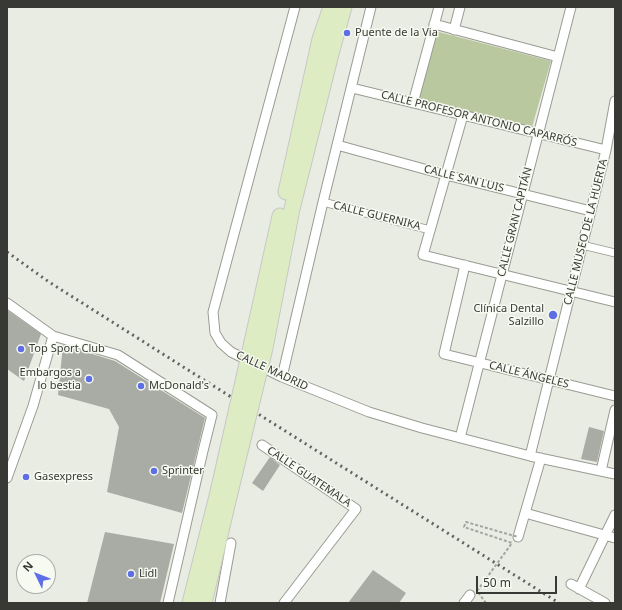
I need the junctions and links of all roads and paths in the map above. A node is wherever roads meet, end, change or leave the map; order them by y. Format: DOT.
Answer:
graph roads {
  1 [pos="295,7"];
  2 [pos="331,7"];
  3 [pos="344,7"];
  4 [pos="371,7"];
  5 [pos="439,7"];
  6 [pos="460,7"];
  7 [pos="571,7"];
  8 [pos="434,24"];
  9 [pos="454,30"];
  10 [pos="558,57"];
  11 [pos="352,88"];
  12 [pos="615,101"];
  13 [pos="413,103"];
  14 [pos="463,115"];
  15 [pos="613,123"];
  16 [pos="538,133"];
  17 [pos="338,145"];
  18 [pos="606,150"];
  19 [pos="446,175"];
  20 [pos="523,194"];
  21 [pos="323,202"];
  22 [pos="591,211"];
  23 [pos="430,230"];
  24 [pos="582,245"];
  25 [pos="615,253"];
  26 [pos="465,265"];
  27 [pos="502,274"];
  28 [pos="571,291"];
  29 [pos="615,302"];
  30 [pos="7,303"];
  31 [pos="53,336"];
  32 [pos="258,345"];
  33 [pos="479,362"];
  34 [pos="282,377"];
  35 [pos="549,380"];
  36 [pos="615,396"];
  37 [pos="615,410"];
  38 [pos="460,438"];
  39 [pos="262,446"];
  40 [pos="530,456"];
  41 [pos="541,458"];
  42 [pos="601,471"];
  43 [pos="615,474"];
  44 [pos="7,478"];
  45 [pos="223,494"];
  46 [pos="525,513"];
  47 [pos="615,515"];
  48 [pos="604,535"];
  49 [pos="518,537"];
  50 [pos="615,538"];
  51 [pos="231,543"];
  52 [pos="168,603"];
  53 [pos="190,603"];
  54 [pos="204,603"];
  55 [pos="220,603"];
  56 [pos="284,603"];
  57 [pos="486,603"];
  58 [pos="605,603"];
  1 -- 34 [label="street, CALLE MADRID"];
  2 -- 32 [label="main road"];
  3 -- 32 [label="main road"];
  4 -- 11 [label="street"];
  5 -- 8 [label="street"];
  6 -- 9 [label="street"];
  7 -- 10 [label="street, CALLE GRAN CAPITÁN"];
  8 -- 9 [label="street"];
  8 -- 13 [label="street"];
  9 -- 10 [label="street"];
  10 -- 16 [label="street, CALLE GRAN CAPITÁN"];
  11 -- 13 [label="street, CALLE PROFESOR ANTONIO CAPARRÓS"];
  11 -- 17 [label="street"];
  12 -- 15 [label="street, CALLE MUSEO DE LA HUERTA"];
  13 -- 14 [label="street, CALLE PROFESOR ANTONIO CAPARRÓS"];
  14 -- 16 [label="street, CALLE PROFESOR ANTONIO CAPARRÓS"];
  14 -- 19 [label="street"];
  15 -- 18 [label="street, CALLE MUSEO DE LA HUERTA"];
  16 -- 18 [label="street, CALLE PROFESOR ANTONIO CAPARRÓS"];
  16 -- 20 [label="street, CALLE GRAN CAPITÁN"];
  17 -- 19 [label="street, CALLE SAN LUIS"];
  17 -- 21 [label="street"];
  18 -- 22 [label="street, CALLE MUSEO DE LA HUERTA"];
  19 -- 20 [label="street, CALLE SAN LUIS"];
  19 -- 23 [label="street"];
  20 -- 22 [label="street, CALLE SAN LUIS"];
  20 -- 27 [label="street, CALLE GRAN CAPITÁN"];
  21 -- 23 [label="street, CALLE GUERNIKA"];
  21 -- 34 [label="street"];
  22 -- 24 [label="street, CALLE MUSEO DE LA HUERTA"];
  23 -- 26 [label="street"];
  24 -- 25 [label="street"];
  24 -- 28 [label="street, CALLE MUSEO DE LA HUERTA"];
  26 -- 27 [label="street"];
  26 -- 33 [label="street, CALLE ÁNGELES"];
  27 -- 28 [label="street"];
  27 -- 33 [label="street, CALLE GRAN CAPITÁN"];
  28 -- 29 [label="street"];
  28 -- 35 [label="street, CALLE MUSEO DE LA HUERTA"];
  30 -- 31 [label="street"];
  31 -- 44 [label="street"];
  31 -- 52 [label="street"];
  32 -- 45 [label="main road, bridge"];
  33 -- 35 [label="street, CALLE ÁNGELES"];
  33 -- 38 [label="street, CALLE GRAN CAPITÁN"];
  34 -- 38 [label="street, CALLE MADRID"];
  35 -- 36 [label="street, CALLE ÁNGELES"];
  35 -- 40 [label="street, CALLE MUSEO DE LA HUERTA"];
  37 -- 42 [label="street"];
  38 -- 40 [label="street, CALLE MADRID"];
  39 -- 56 [label="street, CALLE GUATEMALA"];
  40 -- 41 [label="street, CALLE MADRID"];
  41 -- 42 [label="street, CALLE MADRID"];
  41 -- 46 [label="street"];
  42 -- 43 [label="street, CALLE MADRID"];
  45 -- 53 [label="main road"];
  45 -- 54 [label="main road"];
  46 -- 48 [label="street"];
  46 -- 49 [label="street"];
  47 -- 48 [label="street"];
  48 -- 50 [label="street"];
  48 -- 58 [label="street"];
  49 -- 57 [label="path, bridge"];
  51 -- 55 [label="street"];
}
